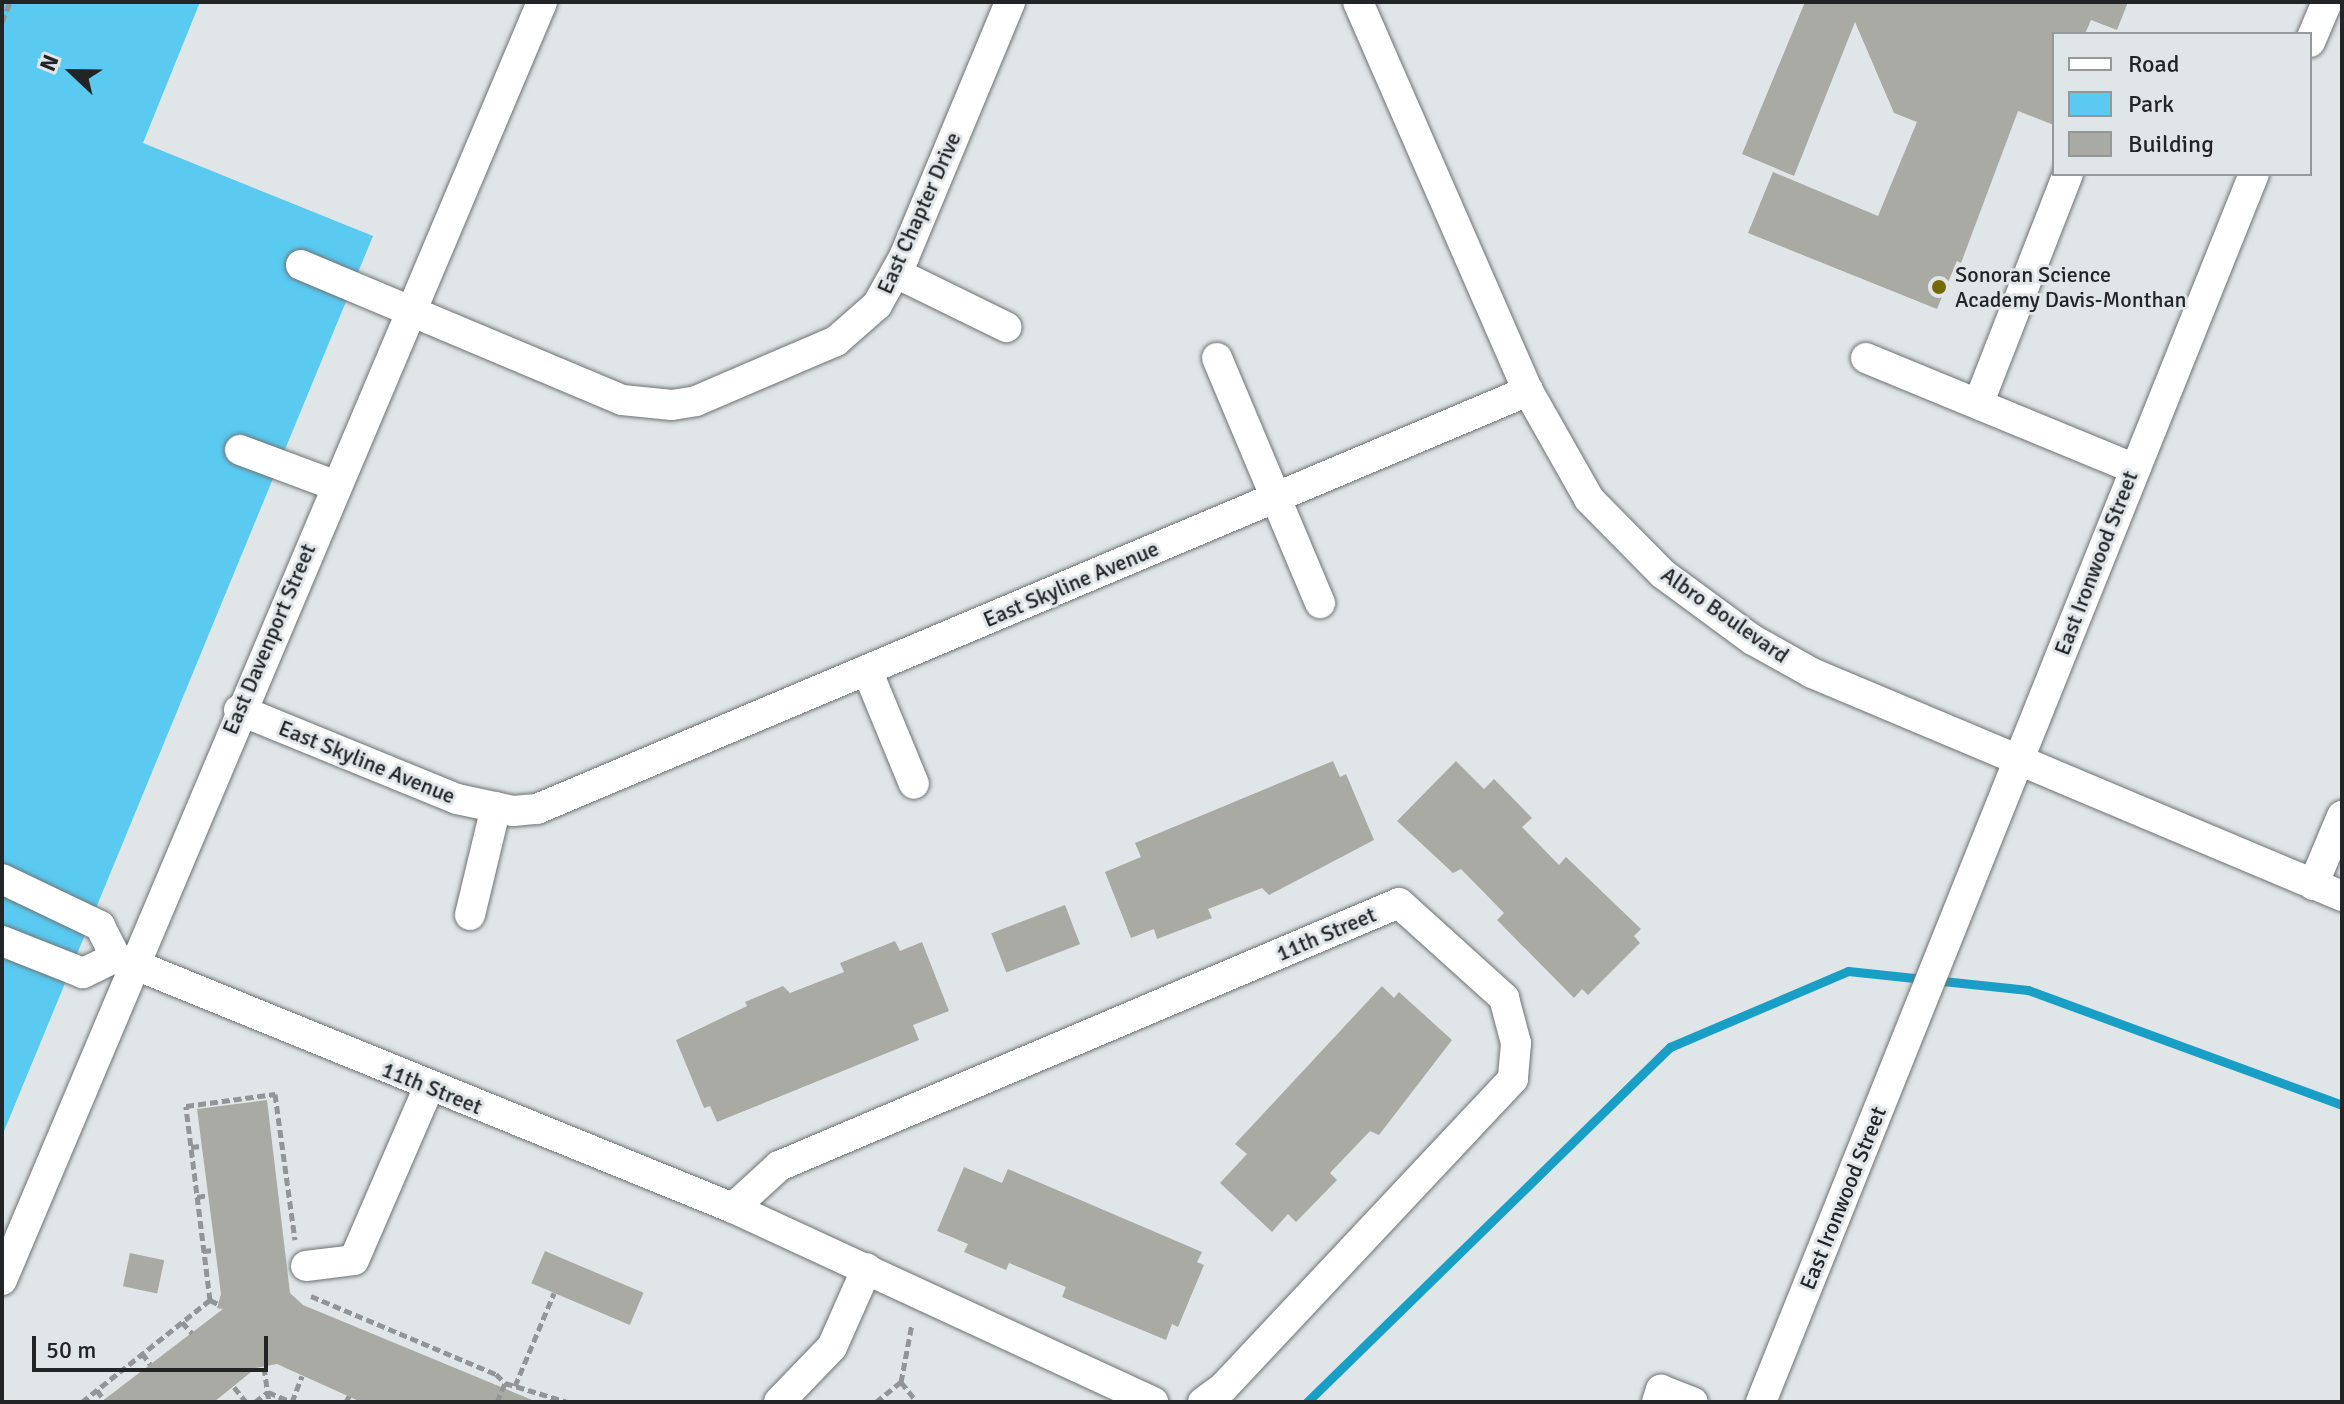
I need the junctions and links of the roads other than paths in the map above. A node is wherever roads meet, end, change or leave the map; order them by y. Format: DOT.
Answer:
graph roads {
  1 [pos="542,2"];
  2 [pos="1010,2"];
  3 [pos="1358,2"];
  4 [pos="2327,2"];
  5 [pos="2312,37"];
  6 [pos="2067,176"];
  7 [pos="2253,176"];
  8 [pos="301,265"];
  9 [pos="896,273"];
  10 [pos="409,310"];
  11 [pos="1006,327"];
  12 [pos="1217,358"];
  13 [pos="1866,358"];
  14 [pos="1528,391"];
  15 [pos="1979,402"];
  16 [pos="240,450"];
  17 [pos="2133,468"];
  18 [pos="334,485"];
  19 [pos="1275,497"];
  20 [pos="1320,603"];
  21 [pos="867,670"];
  22 [pos="239,710"];
  23 [pos="2018,762"];
  24 [pos="914,784"];
  25 [pos="496,807"];
  26 [pos="2342,816"];
  27 [pos="2,879"];
  28 [pos="2313,885"];
  29 [pos="2342,896"];
  30 [pos="470,915"];
  31 [pos="2,941"];
  32 [pos="124,960"];
  33 [pos="429,1087"];
  34 [pos="733,1208"];
  35 [pos="306,1266"];
  36 [pos="867,1268"];
  37 [pos="2,1280"];
  38 [pos="779,1402"];
  39 [pos="1153,1402"];
  40 [pos="1203,1402"];
  41 [pos="1657,1402"];
  42 [pos="1693,1402"];
  43 [pos="1761,1402"];
  1 -- 10 [label="street, East Davenport Street"];
  2 -- 9 [label="street, East Chapter Drive"];
  3 -- 14 [label="street, Albro Boulevard"];
  4 -- 5 [label="street"];
  6 -- 15 [label="street"];
  7 -- 17 [label="street, East Ironwood Street"];
  8 -- 10 [label="street, East Chapter Drive"];
  9 -- 10 [label="street, East Chapter Drive"];
  9 -- 11 [label="street"];
  10 -- 18 [label="street, East Davenport Street"];
  12 -- 19 [label="street"];
  13 -- 15 [label="street"];
  14 -- 19 [label="street, East Skyline Avenue"];
  14 -- 23 [label="street, Albro Boulevard"];
  15 -- 17 [label="street"];
  16 -- 18 [label="street"];
  17 -- 23 [label="street, East Ironwood Street"];
  18 -- 22 [label="street, East Davenport Street"];
  19 -- 20 [label="street"];
  19 -- 21 [label="street, East Skyline Avenue"];
  21 -- 24 [label="street"];
  21 -- 25 [label="street, East Skyline Avenue"];
  22 -- 25 [label="street, East Skyline Avenue"];
  22 -- 32 [label="street, East Davenport Street"];
  23 -- 28 [label="street, Albro Boulevard"];
  23 -- 43 [label="street, East Ironwood Street"];
  25 -- 30 [label="street"];
  26 -- 28 [label="street"];
  27 -- 32 [label="street"];
  28 -- 29 [label="street, Albro Boulevard"];
  31 -- 32 [label="street"];
  32 -- 33 [label="street, 11th Street"];
  32 -- 37 [label="street, East Davenport Street"];
  33 -- 34 [label="street, 11th Street"];
  33 -- 35 [label="street"];
  34 -- 36 [label="street, 11th Street"];
  34 -- 40 [label="street, 11th Street"];
  36 -- 38 [label="street"];
  36 -- 39 [label="street, 11th Street"];
  41 -- 42 [label="street"];
}
